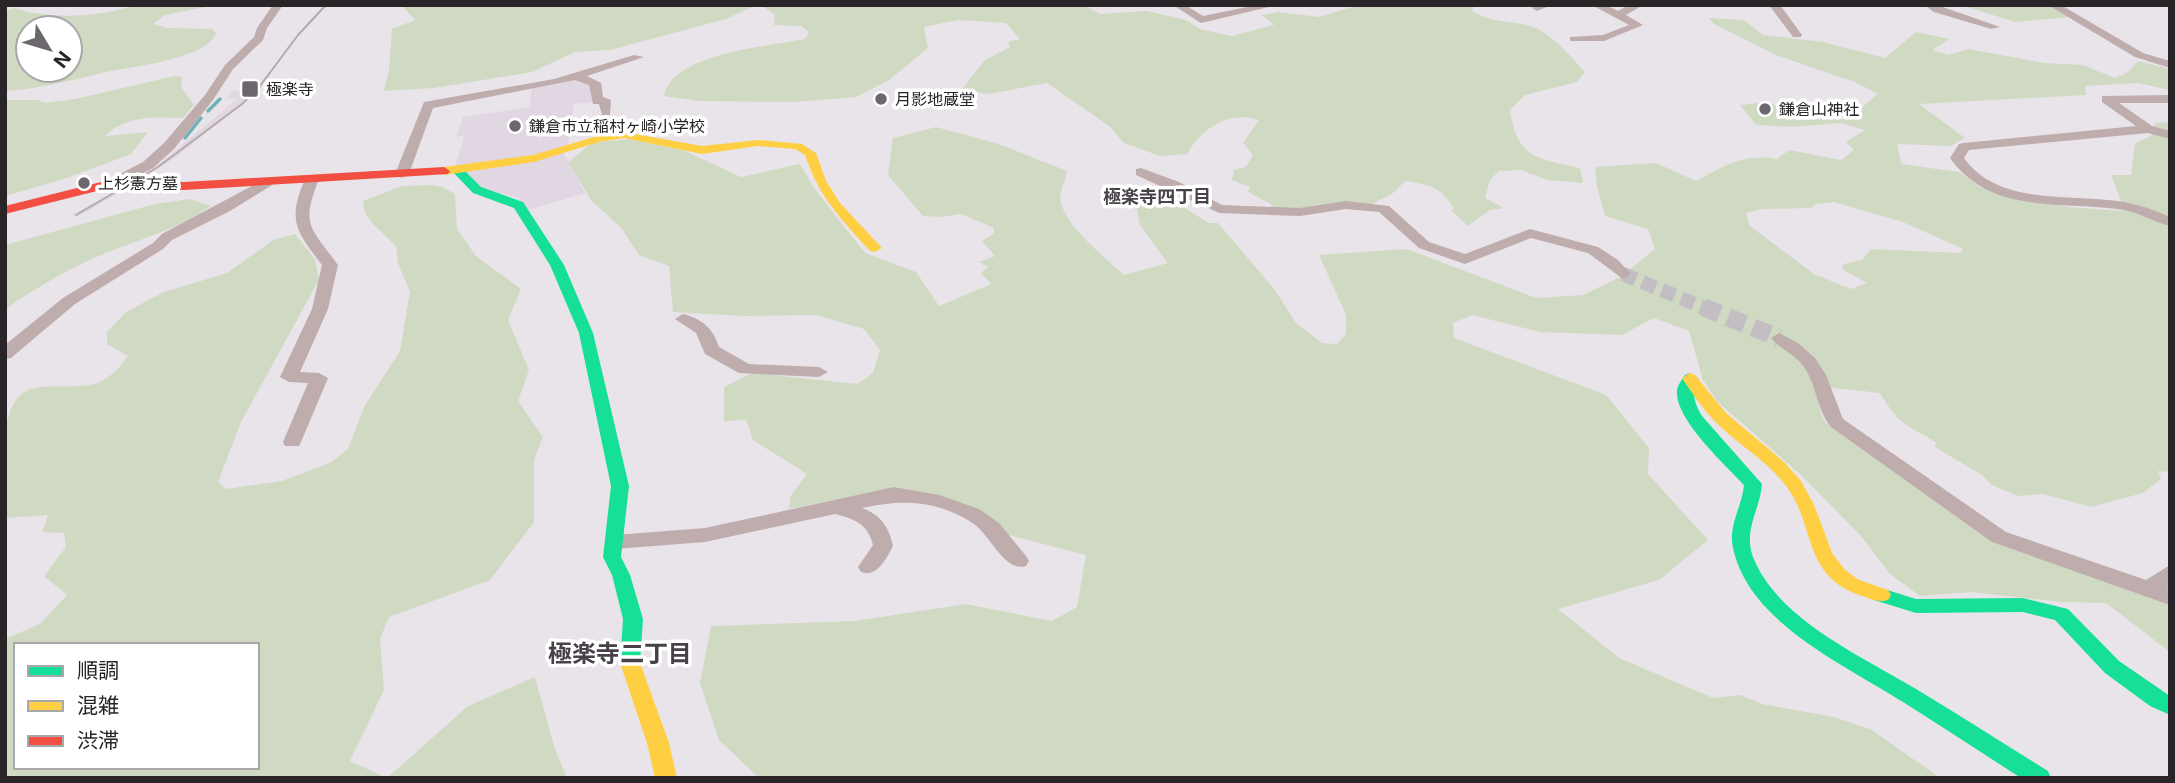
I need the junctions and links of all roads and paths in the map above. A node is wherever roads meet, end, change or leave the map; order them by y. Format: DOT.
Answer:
graph roads {
  1 [pos="278,5"];
  2 [pos="1178,5"];
  3 [pos="1262,5"];
  4 [pos="1597,5"];
  5 [pos="1638,5"];
  6 [pos="1774,5"];
  7 [pos="1929,5"];
  8 [pos="2053,5"];
  9 [pos="1618,15"];
  10 [pos="1995,27"];
  11 [pos="1797,35"];
  12 [pos="1574,39"];
  13 [pos="638,57"];
  14 [pos="2170,65"];
  15 [pos="577,77"];
  16 [pos="2170,99"];
  17 [pos="606,112"];
  18 [pos="2148,129"];
  19 [pos="2170,135"];
  20 [pos="457,170"];
  21 [pos="1141,172"];
  22 [pos="402,174"];
  23 [pos="312,179"];
  24 [pos="267,182"];
  25 [pos="116,184"];
  26 [pos="5,210"];
  27 [pos="2170,222"];
  28 [pos="875,248"];
  29 [pos="1623,274"];
  30 [pos="683,318"];
  31 [pos="1779,338"];
  32 [pos="5,355"];
  33 [pos="819,372"];
  34 [pos="292,442"];
  35 [pos="835,506"];
  36 [pos="615,542"];
  37 [pos="1019,561"];
  38 [pos="868,567"];
  39 [pos="2170,573"];
  40 [pos="2149,590"];
  41 [pos="2170,597"];
  42 [pos="2170,706"];
  43 [pos="666,778"];
  44 [pos="2040,778"];
  1 -- 25 [label="street"];
  2 -- 3 [label="street"];
  4 -- 9 [label="street"];
  5 -- 9 [label="street"];
  6 -- 11 [label="street"];
  7 -- 10 [label="street"];
  8 -- 14 [label="street"];
  9 -- 12 [label="street"];
  13 -- 15 [label="street"];
  15 -- 17 [label="street"];
  15 -- 22 [label="street"];
  16 -- 18 [label="street"];
  18 -- 19 [label="street"];
  18 -- 27 [label="street"];
  20 -- 22 [label="street"];
  20 -- 28 [label="street"];
  20 -- 36 [label="street"];
  21 -- 29 [label="street"];
  22 -- 23 [label="street"];
  23 -- 24 [label="street"];
  23 -- 34 [label="street"];
  24 -- 25 [label="street, bridge"];
  24 -- 32 [label="street"];
  25 -- 26 [label="street"];
  30 -- 33 [label="street"];
  31 -- 40 [label="street"];
  35 -- 36 [label="street"];
  35 -- 37 [label="street"];
  35 -- 38 [label="street"];
  36 -- 43 [label="street"];
  39 -- 40 [label="street"];
  40 -- 41 [label="street"];
  42 -- 44 [label="street"];
}
